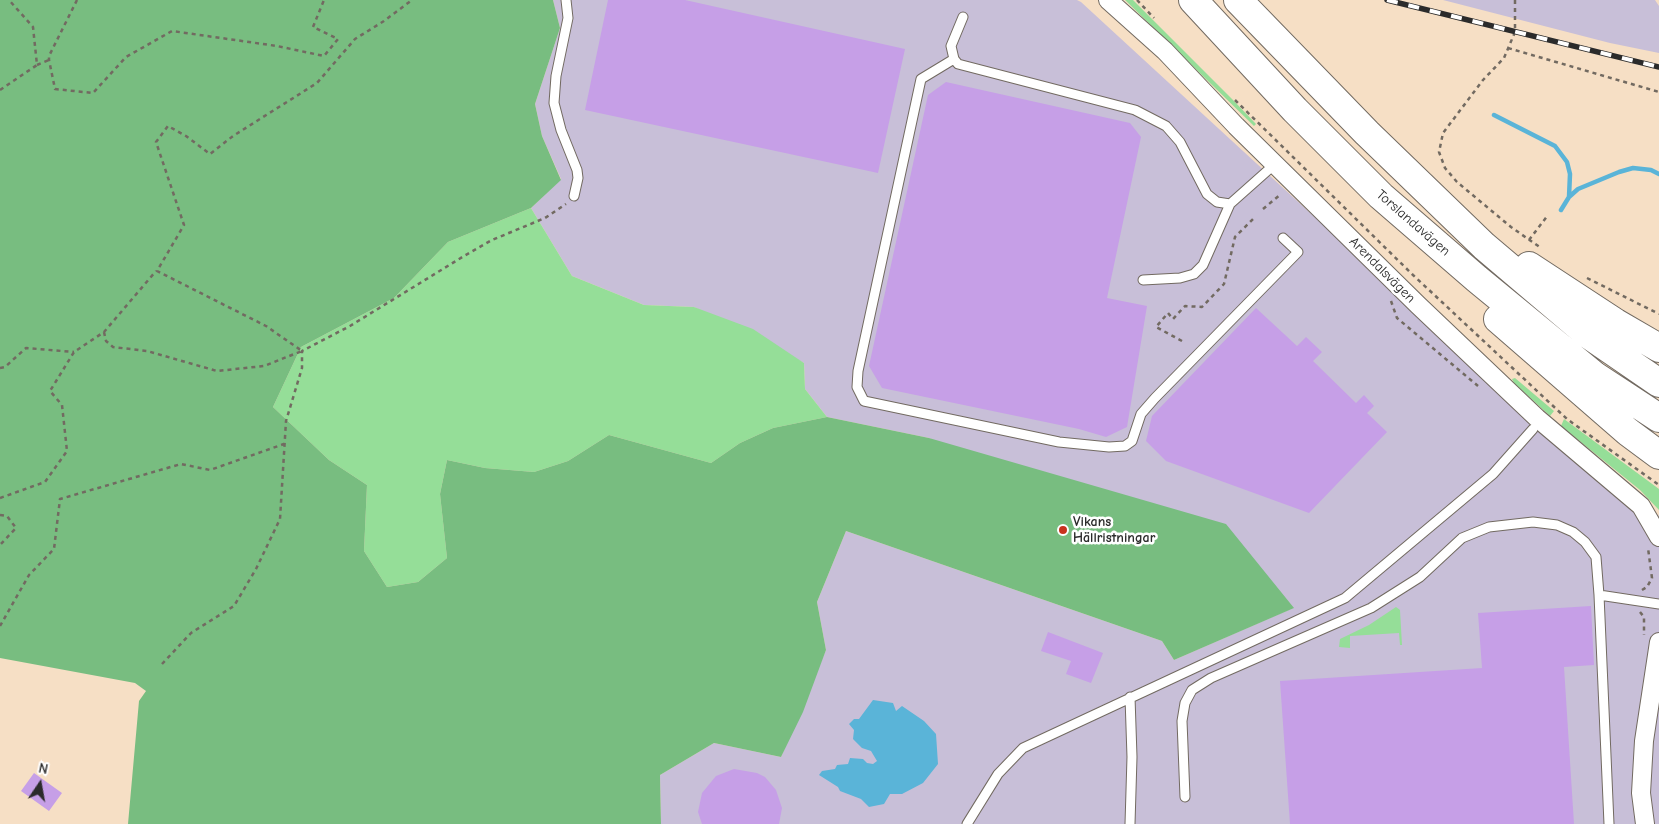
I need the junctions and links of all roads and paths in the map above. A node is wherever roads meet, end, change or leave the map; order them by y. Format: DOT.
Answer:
graph roads {
  1 [pos="9,0"];
  2 [pos="77,0"];
  3 [pos="324,0"];
  4 [pos="412,0"];
  5 [pos="566,0"];
  6 [pos="1108,0"];
  7 [pos="1137,0"];
  8 [pos="1193,0"];
  9 [pos="1238,0"];
  10 [pos="1515,0"];
  11 [pos="963,16"];
  12 [pos="1157,21"];
  13 [pos="1508,48"];
  14 [pos="50,60"];
  15 [pos="954,60"];
  16 [pos="37,65"];
  17 [pos="0,90"];
  18 [pos="1659,92"];
  19 [pos="1232,96"];
  20 [pos="1276,164"];
  21 [pos="1262,177"];
  22 [pos="1281,194"];
  23 [pos="574,196"];
  24 [pos="1381,196"];
  25 [pos="1288,200"];
  26 [pos="1230,204"];
  27 [pos="1263,210"];
  28 [pos="1548,215"];
  29 [pos="1254,218"];
  30 [pos="1283,238"];
  31 [pos="1530,240"];
  32 [pos="1484,246"];
  33 [pos="1544,250"];
  34 [pos="157,270"];
  35 [pos="1580,274"];
  36 [pos="1143,280"];
  37 [pos="1388,298"];
  38 [pos="1659,314"];
  39 [pos="104,332"];
  40 [pos="1182,341"];
  41 [pos="1659,348"];
  42 [pos="302,351"];
  43 [pos="74,352"];
  44 [pos="0,368"];
  45 [pos="1659,383"];
  46 [pos="1481,389"];
  47 [pos="1659,418"];
  48 [pos="1533,429"];
  49 [pos="284,444"];
  50 [pos="1659,455"];
  51 [pos="1659,485"];
  52 [pos="0,498"];
  53 [pos="0,515"];
  54 [pos="1653,541"];
  55 [pos="0,545"];
  56 [pos="1599,594"];
  57 [pos="1640,601"];
  58 [pos="1659,604"];
  59 [pos="0,626"];
  60 [pos="1651,642"];
  61 [pos="162,664"];
  62 [pos="1130,697"];
  63 [pos="1185,797"];
  64 [pos="967,824"];
  65 [pos="1130,824"];
  66 [pos="1609,824"];
  67 [pos="1645,824"];
  1 -- 16 [label="path"];
  2 -- 14 [label="path"];
  3 -- 14 [label="path"];
  4 -- 34 [label="path"];
  5 -- 23 [label="lane"];
  6 -- 20 [label="street, Arendalsvägen"];
  7 -- 12 [label="path"];
  8 -- 24 [label="main road, Torslandavägen"];
  9 -- 32 [label="main road"];
  10 -- 13 [label="path"];
  11 -- 15 [label="lane"];
  13 -- 18 [label="path"];
  13 -- 31 [label="path"];
  14 -- 16 [label="path"];
  15 -- 26 [label="lane"];
  15 -- 30 [label="lane"];
  16 -- 17 [label="path"];
  19 -- 51 [label="path"];
  20 -- 21 [label="lane"];
  20 -- 54 [label="street, Arendalsvägen"];
  21 -- 22 [label="path"];
  21 -- 26 [label="lane"];
  22 -- 25 [label="path"];
  22 -- 27 [label="path"];
  23 -- 42 [label="path"];
  24 -- 47 [label="main road, Torslandavägen"];
  24 -- 50 [label="main road"];
  26 -- 36 [label="lane"];
  28 -- 31 [label="path"];
  29 -- 40 [label="path"];
  31 -- 33 [label="path"];
  32 -- 41 [label="main road"];
  32 -- 45 [label="main road"];
  34 -- 39 [label="path"];
  34 -- 42 [label="path"];
  35 -- 38 [label="path"];
  37 -- 46 [label="path"];
  39 -- 42 [label="path"];
  39 -- 43 [label="path"];
  42 -- 49 [label="path"];
  43 -- 44 [label="path"];
  43 -- 52 [label="path"];
  48 -- 62 [label="lane"];
  49 -- 59 [label="path"];
  49 -- 61 [label="path"];
  53 -- 55 [label="path"];
  54 -- 57 [label="path"];
  56 -- 57 [label="lane"];
  56 -- 63 [label="lane"];
  56 -- 66 [label="lane"];
  57 -- 58 [label="lane"];
  57 -- 60 [label="path"];
  60 -- 67 [label="street"];
  62 -- 64 [label="lane"];
  62 -- 65 [label="lane"];
}
